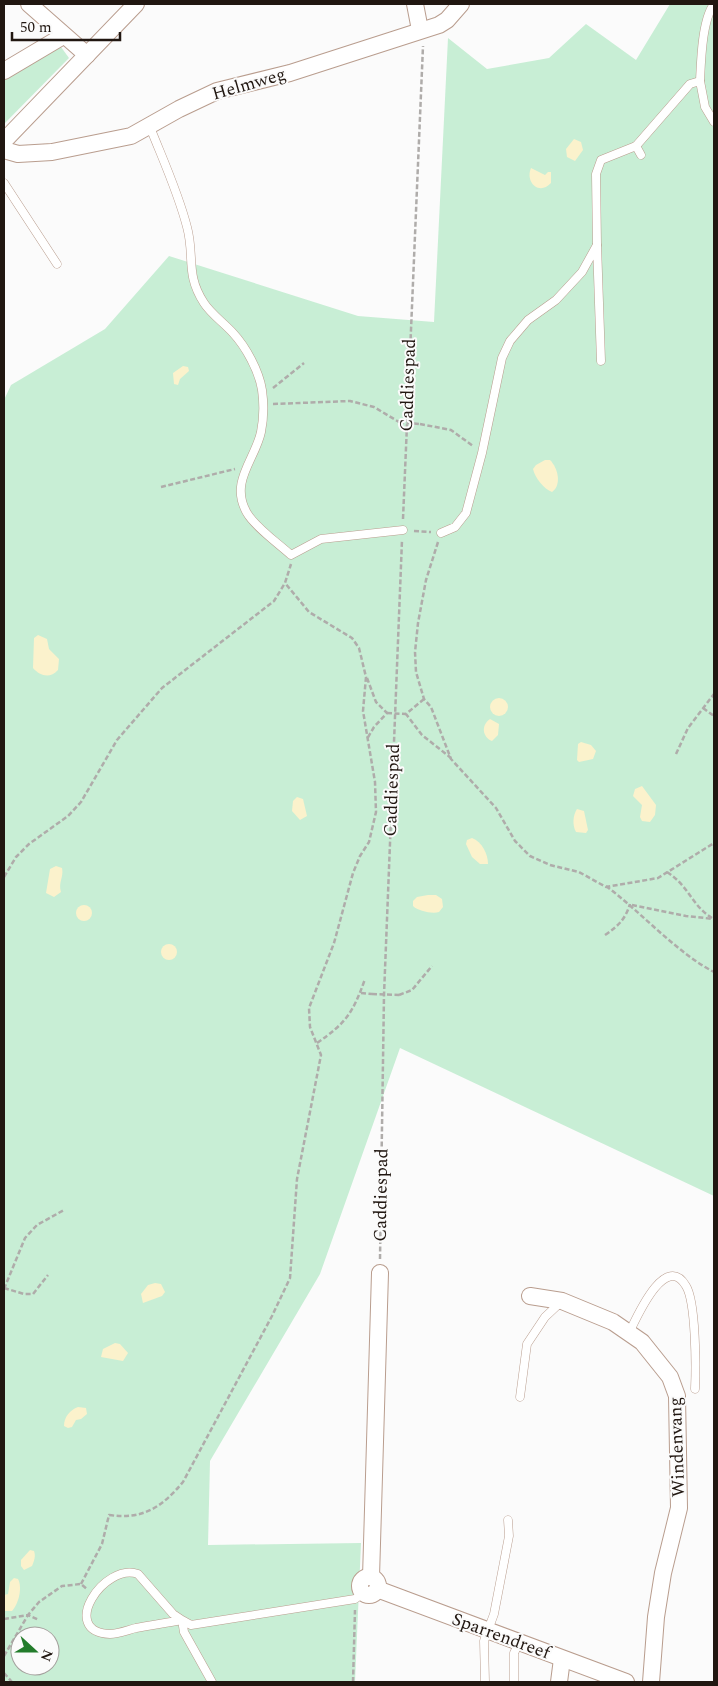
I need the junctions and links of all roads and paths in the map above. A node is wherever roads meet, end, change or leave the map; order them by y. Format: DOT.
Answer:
graph roads {
  1 [pos="29,4"];
  2 [pos="136,4"];
  3 [pos="415,4"];
  4 [pos="461,4"];
  5 [pos="714,4"];
  6 [pos="420,30"];
  7 [pos="63,36"];
  8 [pos="87,55"];
  9 [pos="4,71"];
  10 [pos="700,81"];
  11 [pos="714,122"];
  12 [pos="150,127"];
  13 [pos="4,141"];
  14 [pos="636,146"];
  15 [pos="4,150"];
  16 [pos="641,155"];
  17 [pos="4,183"];
  18 [pos="597,245"];
  19 [pos="57,264"];
  20 [pos="601,360"];
  21 [pos="304,363"];
  22 [pos="263,401"];
  23 [pos="407,423"];
  24 [pos="482,453"];
  25 [pos="246,465"];
  26 [pos="161,487"];
  27 [pos="403,530"];
  28 [pos="441,533"];
  29 [pos="291,555"];
  30 [pos="285,584"];
  31 [pos="366,677"];
  32 [pos="714,694"];
  33 [pos="424,700"];
  34 [pos="703,708"];
  35 [pos="387,713"];
  36 [pos="395,714"];
  37 [pos="406,714"];
  38 [pos="714,716"];
  39 [pos="367,740"];
  40 [pos="676,754"];
  41 [pos="451,759"];
  42 [pos="714,843"];
  43 [pos="667,872"];
  44 [pos="4,876"];
  45 [pos="606,886"];
  46 [pos="630,904"];
  47 [pos="714,919"];
  48 [pos="605,935"];
  49 [pos="432,966"];
  50 [pos="714,972"];
  51 [pos="365,979"];
  52 [pos="360,992"];
  53 [pos="384,995"];
  54 [pos="317,1043"];
  55 [pos="64,1210"];
  56 [pos="380,1273"];
  57 [pos="48,1275"];
  58 [pos="4,1288"];
  59 [pos="530,1296"];
  60 [pos="562,1302"];
  61 [pos="629,1333"];
  62 [pos="695,1388"];
  63 [pos="520,1397"];
  64 [pos="508,1520"];
  65 [pos="82,1584"];
  66 [pos="367,1590"];
  67 [pos="93,1595"];
  68 [pos="28,1615"];
  69 [pos="4,1619"];
  70 [pos="39,1620"];
  71 [pos="182,1620"];
  72 [pos="488,1632"];
  73 [pos="518,1643"];
  74 [pos="4,1656"];
  75 [pos="562,1659"];
  76 [pos="4,1674"];
  77 [pos="12,1682"];
  78 [pos="212,1682"];
  79 [pos="353,1682"];
  80 [pos="484,1682"];
  81 [pos="514,1682"];
  82 [pos="559,1682"];
  83 [pos="626,1682"];
  84 [pos="651,1682"];
  1 -- 7 [label="street"];
  2 -- 8 [label="street"];
  3 -- 6 [label="street"];
  4 -- 6 [label="street, Helmweg"];
  5 -- 10 [label="lane"];
  6 -- 12 [label="street, Helmweg"];
  6 -- 23 [label="path, Caddiespad"];
  7 -- 8 [label="street"];
  7 -- 9 [label="street"];
  8 -- 13 [label="street"];
  10 -- 11 [label="lane"];
  10 -- 14 [label="lane"];
  12 -- 15 [label="street, Helmweg"];
  12 -- 22 [label="lane"];
  14 -- 16 [label="lane"];
  14 -- 18 [label="lane"];
  17 -- 19 [label="lane"];
  18 -- 20 [label="lane"];
  18 -- 24 [label="lane"];
  21 -- 22 [label="path"];
  22 -- 23 [label="path, bridge"];
  22 -- 25 [label="lane"];
  23 -- 24 [label="path, bridge"];
  23 -- 27 [label="path, Caddiespad"];
  24 -- 28 [label="lane"];
  25 -- 26 [label="path"];
  25 -- 29 [label="lane"];
  27 -- 28 [label="path"];
  27 -- 29 [label="lane"];
  27 -- 36 [label="path, Caddiespad"];
  28 -- 33 [label="path"];
  29 -- 30 [label="path"];
  30 -- 31 [label="path"];
  30 -- 44 [label="path"];
  31 -- 35 [label="path"];
  31 -- 39 [label="path"];
  32 -- 34 [label="path"];
  33 -- 37 [label="path"];
  33 -- 41 [label="path"];
  34 -- 38 [label="path"];
  34 -- 40 [label="path"];
  35 -- 36 [label="path, bridge"];
  35 -- 39 [label="path"];
  36 -- 37 [label="path, bridge"];
  36 -- 53 [label="path, Caddiespad"];
  37 -- 41 [label="path"];
  39 -- 54 [label="path"];
  41 -- 45 [label="path"];
  42 -- 43 [label="path"];
  43 -- 45 [label="path"];
  43 -- 47 [label="path"];
  45 -- 46 [label="path"];
  46 -- 47 [label="path"];
  46 -- 48 [label="path"];
  46 -- 50 [label="path"];
  49 -- 53 [label="path, bridge"];
  51 -- 52 [label="path"];
  52 -- 53 [label="path, bridge"];
  52 -- 54 [label="path"];
  53 -- 56 [label="path, Caddiespad"];
  54 -- 65 [label="path"];
  55 -- 58 [label="path"];
  56 -- 66 [label="street"];
  57 -- 58 [label="path"];
  59 -- 60 [label="street, Windenvang"];
  60 -- 61 [label="street, Windenvang"];
  60 -- 63 [label="lane"];
  61 -- 62 [label="lane"];
  61 -- 84 [label="street, Windenvang"];
  64 -- 72 [label="lane"];
  65 -- 67 [label="path"];
  65 -- 68 [label="path"];
  66 -- 71 [label="lane"];
  66 -- 72 [label="street, Sparrendreef"];
  66 -- 79 [label="path"];
  67 -- 71 [label="lane"];
  67 -- 71 [label="lane"];
  68 -- 69 [label="path"];
  68 -- 70 [label="path"];
  68 -- 74 [label="path"];
  71 -- 78 [label="lane"];
  72 -- 73 [label="street, Sparrendreef"];
  72 -- 80 [label="lane"];
  73 -- 75 [label="street, Sparrendreef"];
  73 -- 81 [label="lane"];
  75 -- 82 [label="street"];
  75 -- 83 [label="street, Sparrendreef"];
  76 -- 77 [label="path"];
}
